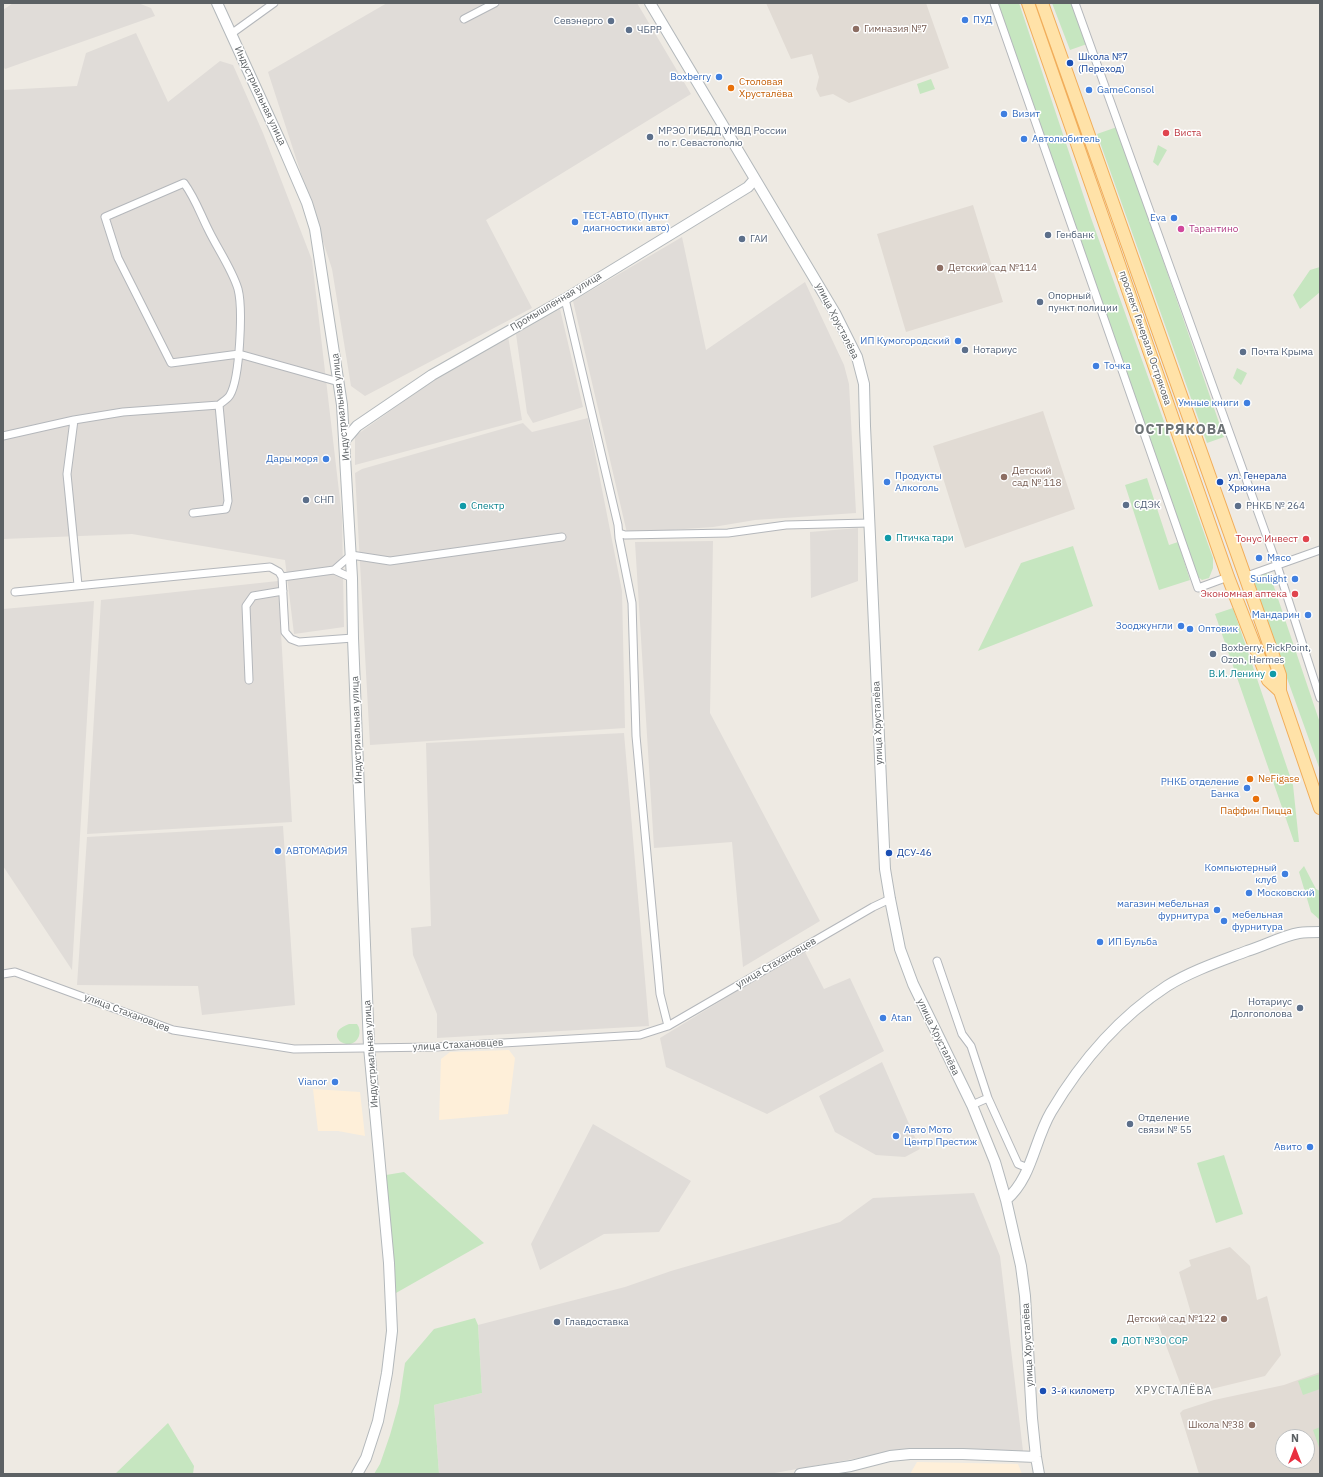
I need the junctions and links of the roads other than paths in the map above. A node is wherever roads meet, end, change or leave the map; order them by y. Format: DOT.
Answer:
graph roads {
  1 [pos="217,3"];
  2 [pos="274,3"];
  3 [pos="495,3"];
  4 [pos="650,3"];
  5 [pos="994,3"];
  6 [pos="1028,3"];
  7 [pos="1042,3"];
  8 [pos="1075,3"];
  9 [pos="464,19"];
  10 [pos="232,34"];
  11 [pos="755,179"];
  12 [pos="564,299"];
  13 [pos="239,354"];
  14 [pos="339,382"];
  15 [pos="219,405"];
  16 [pos="342,405"];
  17 [pos="74,420"];
  18 [pos="357,426"];
  19 [pos="3,436"];
  20 [pos="345,440"];
  21 [pos="193,513"];
  22 [pos="869,522"];
  23 [pos="619,533"];
  24 [pos="562,537"];
  25 [pos="1320,550"];
  26 [pos="351,555"];
  27 [pos="1276,565"];
  28 [pos="334,570"];
  29 [pos="282,577"];
  30 [pos="1228,577"];
  31 [pos="1244,577"];
  32 [pos="352,578"];
  33 [pos="78,585"];
  34 [pos="283,591"];
  35 [pos="15,592"];
  36 [pos="353,638"];
  37 [pos="249,680"];
  38 [pos="1280,691"];
  39 [pos="1320,698"];
  40 [pos="1320,808"];
  41 [pos="890,899"];
  42 [pos="1320,932"];
  43 [pos="938,961"];
  44 [pos="3,974"];
  45 [pos="668,1026"];
  46 [pos="369,1048"];
  47 [pos="988,1098"];
  48 [pos="972,1104"];
  49 [pos="1028,1168"];
  50 [pos="1006,1200"];
  51 [pos="1036,1457"];
  52 [pos="357,1474"];
  53 [pos="800,1474"];
  54 [pos="1039,1474"];
  1 -- 10 [label="main road, Индустриальная улица"];
  2 -- 10 [label="street"];
  3 -- 9 [label="street"];
  4 -- 11 [label="main road, улица Хрусталёва"];
  5 -- 30 [label="street"];
  6 -- 30 [label="main road, проспект Генерала Острякова"];
  7 -- 31 [label="main road, проспект Генерала Острякова"];
  8 -- 27 [label="street"];
  10 -- 14 [label="main road, Индустриальная улица"];
  11 -- 12 [label="main road, Промышленная улица"];
  11 -- 22 [label="main road, улица Хрусталёва"];
  12 -- 18 [label="main road, Промышленная улица"];
  12 -- 23 [label="street"];
  13 -- 13 [label="street"];
  13 -- 14 [label="street"];
  13 -- 15 [label="street"];
  14 -- 16 [label="main road, Индустриальная улица"];
  15 -- 17 [label="street"];
  15 -- 21 [label="street"];
  16 -- 18 [label="main road"];
  16 -- 20 [label="main road, Индустриальная улица"];
  17 -- 19 [label="street"];
  17 -- 33 [label="street"];
  18 -- 20 [label="main road, Промышленная улица"];
  20 -- 26 [label="main road, Индустриальная улица"];
  22 -- 23 [label="street"];
  22 -- 41 [label="main road, улица Хрусталёва"];
  23 -- 45 [label="street"];
  24 -- 26 [label="street"];
  25 -- 27 [label="street"];
  26 -- 28 [label="street"];
  26 -- 32 [label="main road, Индустриальная улица"];
  27 -- 31 [label="street"];
  27 -- 39 [label="street"];
  28 -- 29 [label="street"];
  28 -- 32 [label="street"];
  29 -- 33 [label="street"];
  29 -- 34 [label="street"];
  30 -- 38 [label="main road, проспект Генерала Острякова"];
  31 -- 38 [label="main road, проспект Генерала Острякова"];
  32 -- 36 [label="main road, Индустриальная улица"];
  33 -- 35 [label="street"];
  34 -- 36 [label="street"];
  34 -- 37 [label="street"];
  36 -- 46 [label="main road, Индустриальная улица"];
  38 -- 40 [label="main road, проспект Генерала Острякова"];
  41 -- 45 [label="street, улица Стахановцев"];
  41 -- 48 [label="main road, улица Хрусталёва"];
  42 -- 49 [label="main road"];
  43 -- 47 [label="street"];
  44 -- 46 [label="street, улица Стахановцев"];
  45 -- 46 [label="street, улица Стахановцев"];
  46 -- 52 [label="main road, Индустриальная улица"];
  47 -- 48 [label="street"];
  47 -- 49 [label="street"];
  48 -- 50 [label="main road, улица Хрусталёва"];
  49 -- 50 [label="main road"];
  50 -- 51 [label="main road, улица Хрусталёва"];
  51 -- 53 [label="main road"];
  51 -- 54 [label="main road, улица Хрусталёва"];
}
